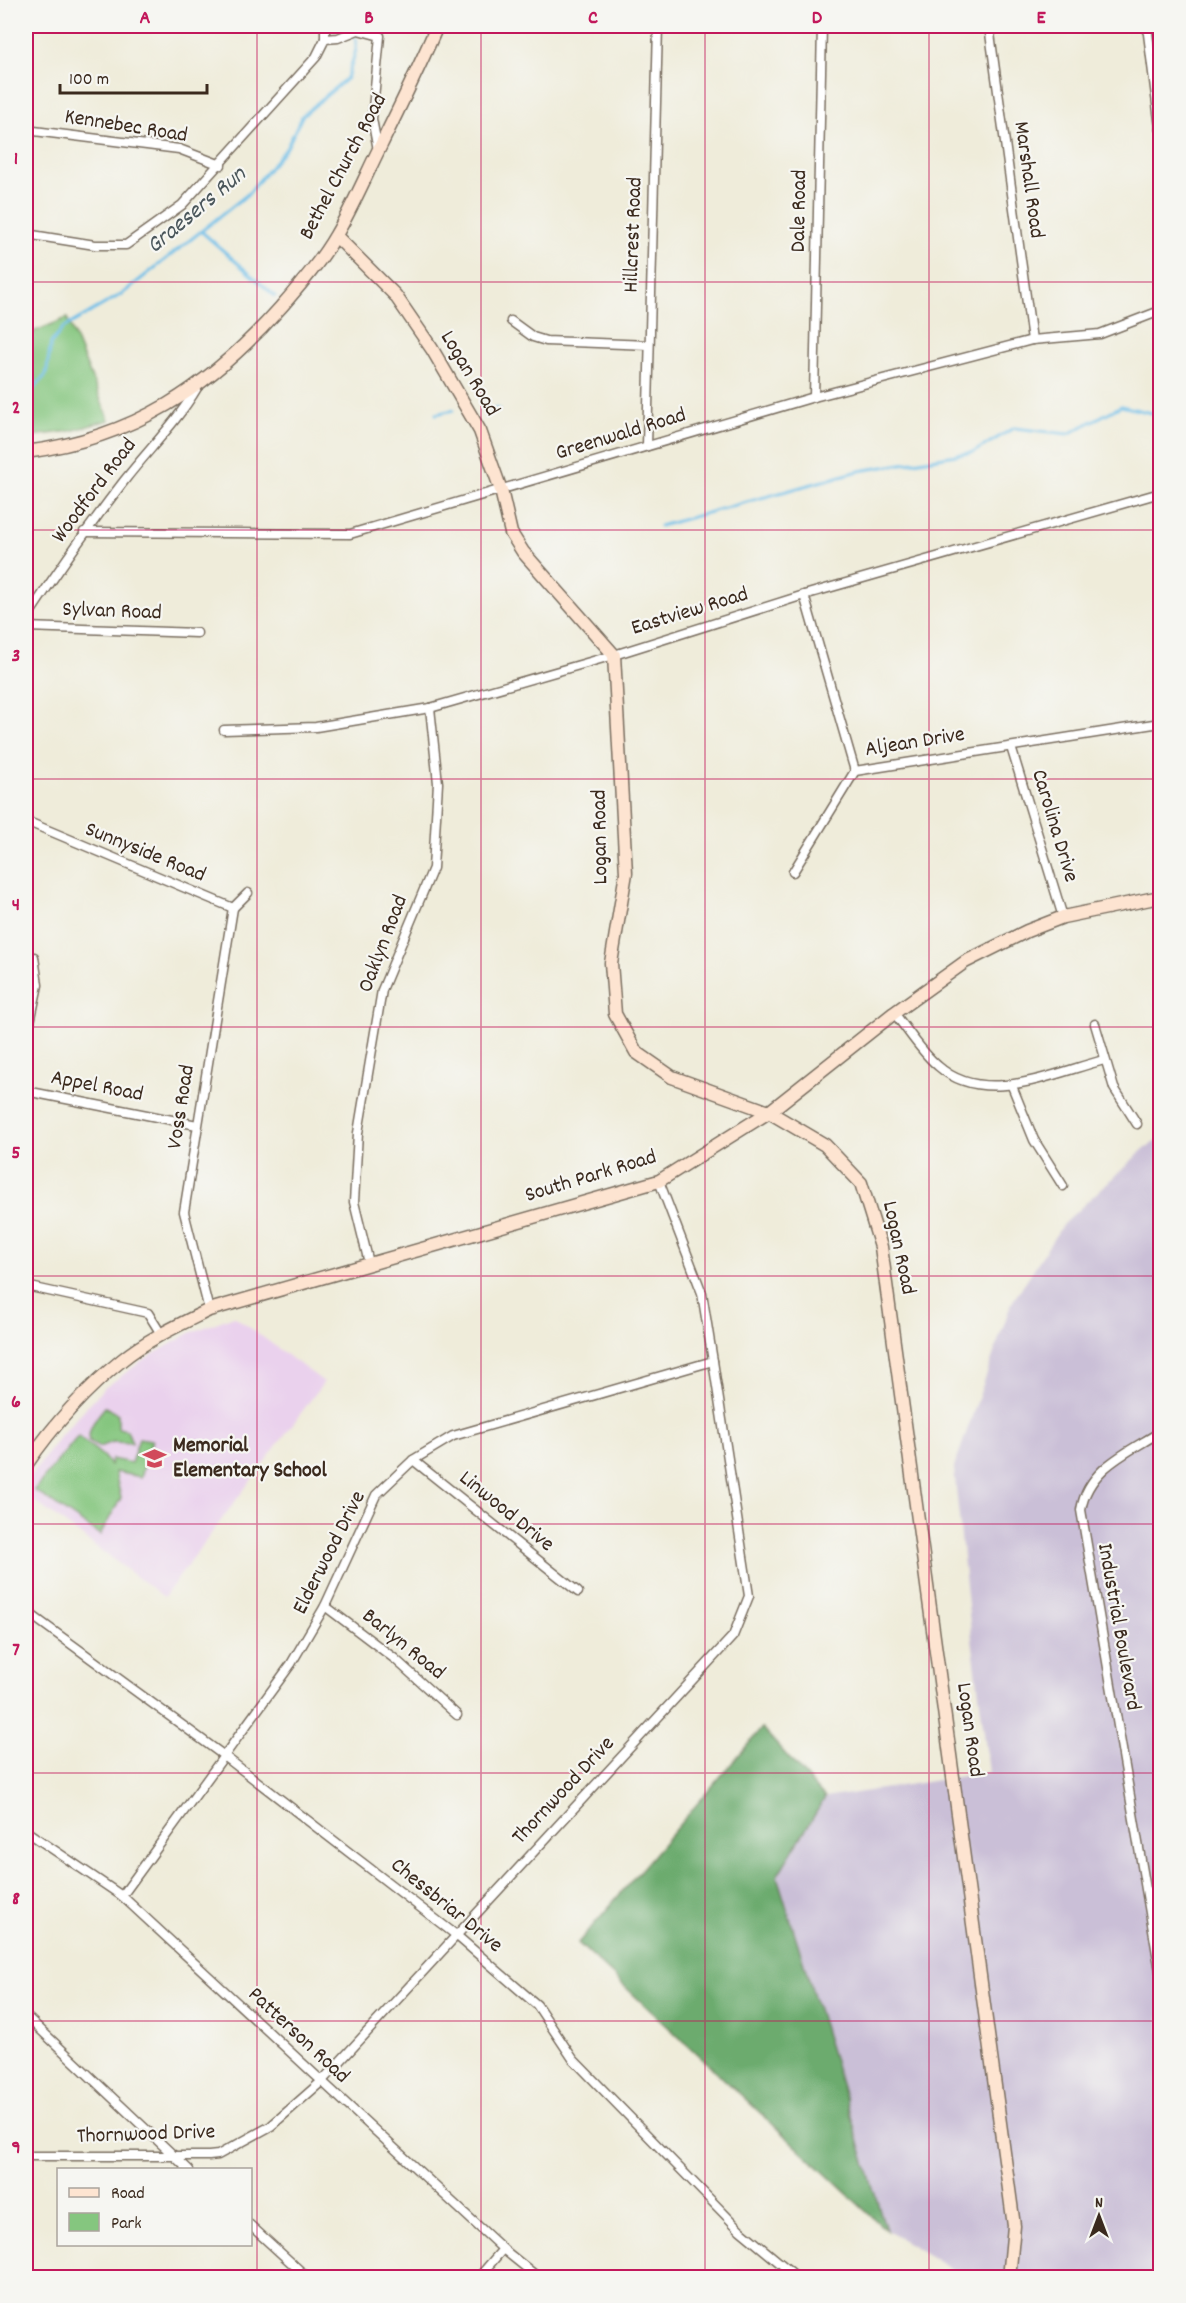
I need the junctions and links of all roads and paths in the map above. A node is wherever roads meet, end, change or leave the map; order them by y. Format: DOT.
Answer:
graph roads {
  1 [pos="325,26"];
  2 [pos="437,26"];
  3 [pos="658,26"];
  4 [pos="822,26"];
  5 [pos="989,26"];
  6 [pos="1147,26"];
  7 [pos="325,39"];
  8 [pos="1161,128"];
  9 [pos="26,130"];
  10 [pos="378,150"];
  11 [pos="221,165"];
  12 [pos="26,234"];
  13 [pos="336,236"];
  14 [pos="1161,311"];
  15 [pos="511,321"];
  16 [pos="1032,340"];
  17 [pos="649,345"];
  18 [pos="197,388"];
  19 [pos="814,397"];
  20 [pos="646,446"];
  21 [pos="26,452"];
  22 [pos="501,490"];
  23 [pos="1161,493"];
  24 [pos="84,532"];
  25 [pos="804,595"];
  26 [pos="26,619"];
  27 [pos="26,627"];
  28 [pos="197,633"];
  29 [pos="614,655"];
  30 [pos="430,708"];
  31 [pos="1161,723"];
  32 [pos="224,730"];
  33 [pos="1011,747"];
  34 [pos="855,771"];
  35 [pos="26,822"];
  36 [pos="793,872"];
  37 [pos="248,893"];
  38 [pos="1161,897"];
  39 [pos="233,908"];
  40 [pos="1063,917"];
  41 [pos="34,957"];
  42 [pos="894,1013"];
  43 [pos="1095,1024"];
  44 [pos="26,1041"];
  45 [pos="1104,1060"];
  46 [pos="1012,1086"];
  47 [pos="26,1091"];
  48 [pos="769,1112"];
  49 [pos="1137,1124"];
  50 [pos="197,1125"];
  51 [pos="659,1181"];
  52 [pos="1063,1186"];
  53 [pos="369,1263"];
  54 [pos="26,1286"];
  55 [pos="209,1310"];
  56 [pos="161,1334"];
  57 [pos="713,1361"];
  58 [pos="1161,1432"];
  59 [pos="413,1460"];
  60 [pos="26,1465"];
  61 [pos="578,1592"];
  62 [pos="325,1606"];
  63 [pos="26,1611"];
  64 [pos="457,1714"];
  65 [pos="223,1755"];
  66 [pos="26,1831"];
  67 [pos="122,1896"];
  68 [pos="456,1935"];
  69 [pos="1161,1971"];
  70 [pos="26,2016"];
  71 [pos="321,2082"];
  72 [pos="171,2154"];
  73 [pos="26,2156"];
  74 [pos="188,2168"];
  75 [pos="252,2228"];
  76 [pos="503,2249"];
  77 [pos="308,2277"];
  78 [pos="478,2277"];
  79 [pos="538,2277"];
  80 [pos="798,2277"];
  81 [pos="1009,2277"];
  1 -- 7 [label="street"];
  2 -- 10 [label="street, Bethel Church Road"];
  3 -- 17 [label="street, Hillcrest Road"];
  4 -- 19 [label="street, Dale Road"];
  5 -- 16 [label="street, Marshall Road"];
  6 -- 8 [label="street"];
  7 -- 10 [label="street"];
  7 -- 11 [label="street"];
  9 -- 11 [label="street, Kennebec Road"];
  10 -- 13 [label="street, Bethel Church Road"];
  11 -- 12 [label="street"];
  13 -- 18 [label="street, Bethel Church Road"];
  13 -- 22 [label="street, Logan Road"];
  14 -- 16 [label="street, Greenwald Road"];
  15 -- 17 [label="street"];
  16 -- 19 [label="street, Greenwald Road"];
  17 -- 20 [label="street, Hillcrest Road"];
  18 -- 21 [label="street, Bethel Church Road"];
  18 -- 24 [label="street, Woodford Road"];
  19 -- 20 [label="street, Greenwald Road"];
  20 -- 22 [label="street, Greenwald Road"];
  22 -- 24 [label="street, Greenwald Road"];
  22 -- 29 [label="street, Logan Road"];
  23 -- 25 [label="street, Eastview Road"];
  24 -- 26 [label="street, Woodford Road"];
  25 -- 29 [label="street, Eastview Road"];
  25 -- 34 [label="street, Aljean Drive"];
  27 -- 28 [label="street, Sylvan Road"];
  29 -- 30 [label="street, Eastview Road"];
  29 -- 48 [label="street, Logan Road"];
  30 -- 32 [label="street, Eastview Road"];
  30 -- 53 [label="street, Oaklyn Road"];
  31 -- 33 [label="street, Aljean Drive"];
  33 -- 34 [label="street, Aljean Drive"];
  33 -- 40 [label="street, Carolina Drive"];
  34 -- 36 [label="street"];
  35 -- 39 [label="street, Sunnyside Road"];
  37 -- 39 [label="street"];
  38 -- 40 [label="street, South Park Road"];
  39 -- 50 [label="street, Voss Road"];
  40 -- 42 [label="street, South Park Road"];
  41 -- 44 [label="street"];
  42 -- 46 [label="street"];
  42 -- 48 [label="street, South Park Road"];
  43 -- 45 [label="street"];
  45 -- 46 [label="street"];
  45 -- 49 [label="street"];
  46 -- 52 [label="street"];
  47 -- 50 [label="street, Appel Road"];
  48 -- 51 [label="street, South Park Road"];
  48 -- 81 [label="street, Logan Road"];
  50 -- 55 [label="street, Voss Road"];
  51 -- 53 [label="street, South Park Road"];
  51 -- 57 [label="street, Thornwood Drive"];
  53 -- 55 [label="street, South Park Road"];
  54 -- 56 [label="street"];
  55 -- 56 [label="street, South Park Road"];
  56 -- 60 [label="street, South Park Road"];
  57 -- 59 [label="street, Elderwood Drive"];
  57 -- 68 [label="street, Thornwood Drive"];
  58 -- 69 [label="street, Industrial Boulevard"];
  59 -- 61 [label="street, Linwood Drive"];
  59 -- 62 [label="street, Elderwood Drive"];
  62 -- 64 [label="street, Barlyn Road"];
  62 -- 65 [label="street, Elderwood Drive"];
  63 -- 65 [label="street, Chessbriar Drive"];
  65 -- 67 [label="street, Elderwood Drive"];
  65 -- 68 [label="street, Chessbriar Drive"];
  66 -- 67 [label="street, Patterson Road"];
  67 -- 71 [label="street, Patterson Road"];
  68 -- 71 [label="street, Thornwood Drive"];
  68 -- 80 [label="street, Chessbriar Drive"];
  70 -- 72 [label="street"];
  71 -- 72 [label="street, Thornwood Drive"];
  71 -- 76 [label="street, Patterson Road"];
  72 -- 73 [label="street, Thornwood Drive"];
  72 -- 74 [label="street"];
  75 -- 77 [label="street"];
  76 -- 78 [label="street"];
  76 -- 79 [label="street, Patterson Road"];
}
